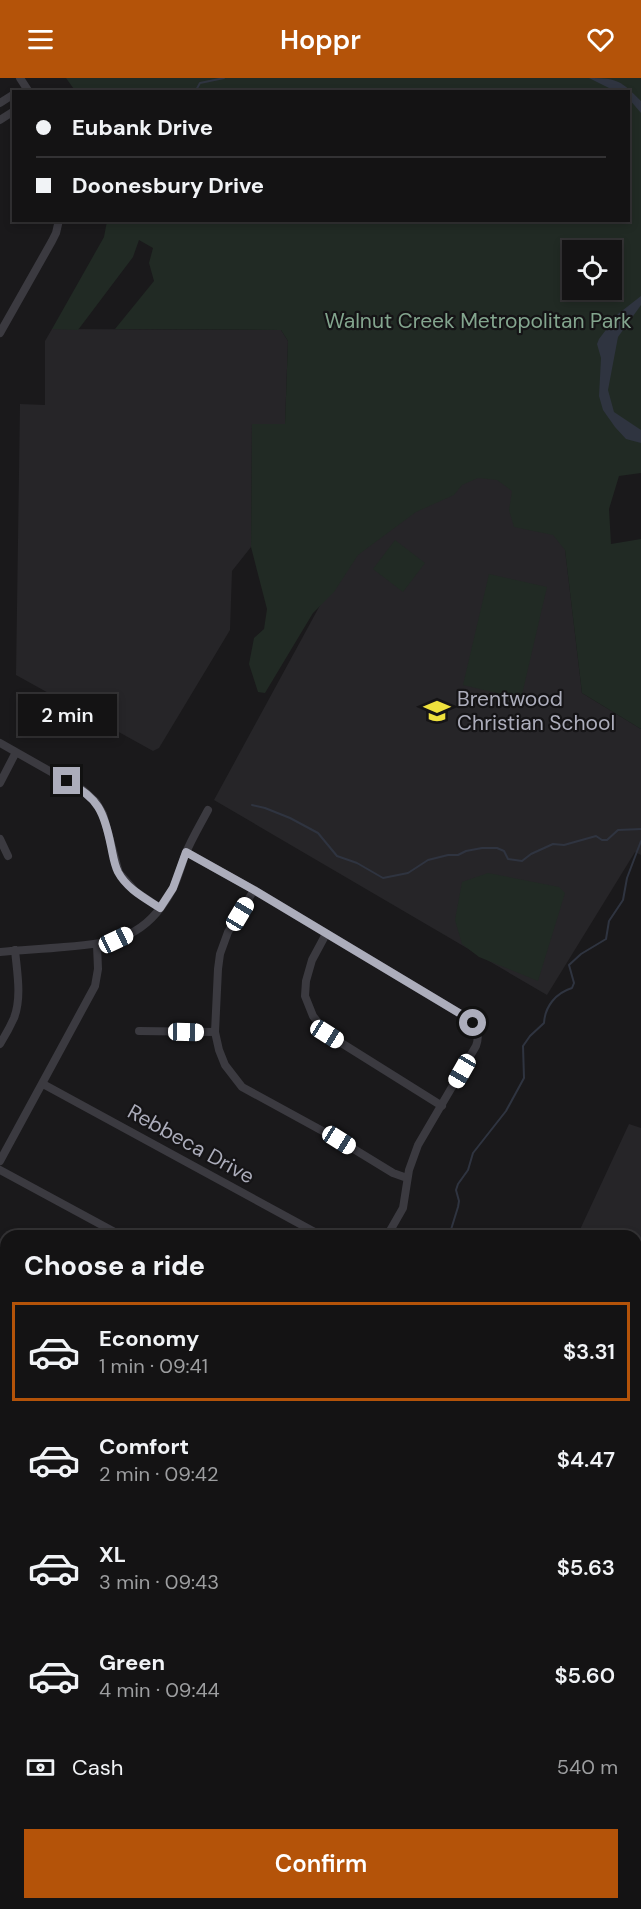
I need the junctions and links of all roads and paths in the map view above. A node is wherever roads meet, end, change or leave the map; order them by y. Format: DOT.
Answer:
graph roads {
  1 [pos="59,222"];
  2 [pos="0,333"];
  3 [pos="0,743"];
  4 [pos="16,752"];
  5 [pos="0,783"];
  6 [pos="208,810"];
  7 [pos="0,839"];
  8 [pos="186,852"];
  9 [pos="8,856"];
  10 [pos="254,890"];
  11 [pos="160,908"];
  12 [pos="326,934"];
  13 [pos="97,945"];
  14 [pos="15,951"];
  15 [pos="0,952"];
  16 [pos="139,1030"];
  17 [pos="215,1032"];
  18 [pos="0,1044"];
  19 [pos="43,1084"];
  20 [pos="442,1106"];
  21 [pos="0,1161"];
  22 [pos="0,1170"];
  23 [pos="407,1178"];
  24 [pos="111,1230"];
  25 [pos="311,1230"];
  26 [pos="390,1230"];
  1 -- 2 [label="street"];
  3 -- 4 [label="street"];
  4 -- 5 [label="street"];
  4 -- 11 [label="street"];
  6 -- 8 [label="street"];
  7 -- 9 [label="street"];
  8 -- 10 [label="street"];
  8 -- 11 [label="street"];
  10 -- 12 [label="street"];
  10 -- 17 [label="street"];
  11 -- 13 [label="street"];
  12 -- 20 [label="street"];
  12 -- 20 [label="street"];
  13 -- 14 [label="street"];
  13 -- 19 [label="street"];
  14 -- 15 [label="street"];
  14 -- 18 [label="street"];
  16 -- 17 [label="street"];
  17 -- 23 [label="street"];
  19 -- 21 [label="street"];
  19 -- 25 [label="street, Rebbeca Drive"];
  20 -- 23 [label="street"];
  22 -- 24 [label="street"];
  23 -- 26 [label="street"];
}
